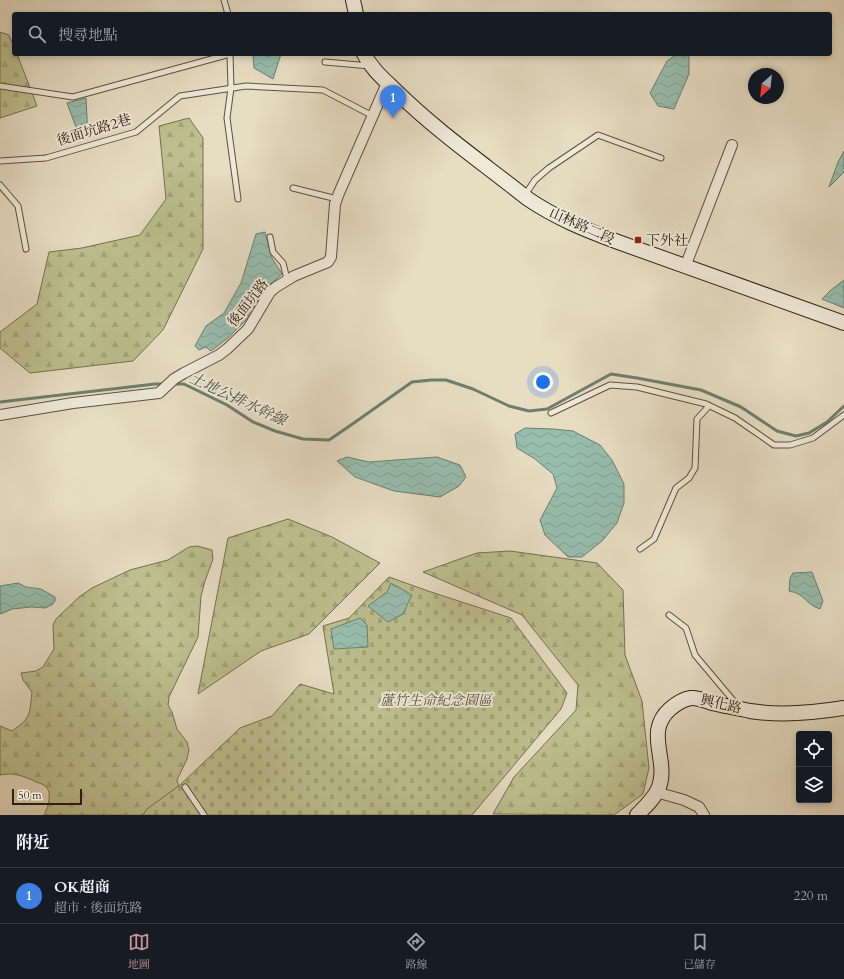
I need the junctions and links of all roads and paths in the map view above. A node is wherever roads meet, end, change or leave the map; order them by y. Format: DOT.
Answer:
graph roads {
  1 [pos="224,0"];
  2 [pos="353,0"];
  3 [pos="227,12"];
  4 [pos="356,12"];
  5 [pos="223,56"];
  6 [pos="230,56"];
  7 [pos="365,56"];
  8 [pos="325,62"];
  9 [pos="373,67"];
  10 [pos="387,82"];
  11 [pos="0,86"];
  12 [pos="231,88"];
  13 [pos="372,116"];
  14 [pos="732,145"];
  15 [pos="661,158"];
  16 [pos="0,161"];
  17 [pos="0,185"];
  18 [pos="293,188"];
  19 [pos="524,196"];
  20 [pos="238,199"];
  21 [pos="337,199"];
  22 [pos="270,237"];
  23 [pos="26,249"];
  24 [pos="685,266"];
  25 [pos="287,279"];
  26 [pos="844,323"];
  27 [pos="710,406"];
  28 [pos="551,413"];
  29 [pos="0,415"];
  30 [pos="844,415"];
  31 [pos="640,549"];
  32 [pos="669,615"];
  33 [pos="740,708"];
  34 [pos="844,708"];
  35 [pos="185,787"];
  36 [pos="656,792"];
  37 [pos="204,815"];
  38 [pos="637,815"];
  39 [pos="704,815"];
  1 -- 3 [label="lane"];
  2 -- 4 [label="main road"];
  5 -- 11 [label="lane"];
  6 -- 12 [label="lane"];
  7 -- 9 [label="main road, 山林路二段"];
  8 -- 9 [label="lane"];
  9 -- 10 [label="main road, 山林路二段"];
  10 -- 13 [label="street, 後面坑路"];
  10 -- 19 [label="main road, 山林路二段"];
  12 -- 13 [label="lane, 後面坑路2巷"];
  12 -- 16 [label="lane, 後面坑路2巷"];
  12 -- 20 [label="lane"];
  13 -- 21 [label="street, 後面坑路"];
  14 -- 24 [label="street"];
  15 -- 19 [label="lane"];
  17 -- 23 [label="lane"];
  18 -- 21 [label="lane"];
  19 -- 24 [label="main road, 山林路二段"];
  21 -- 25 [label="street, 後面坑路"];
  22 -- 25 [label="lane"];
  24 -- 26 [label="main road, 山林路二段"];
  25 -- 29 [label="street, 後面坑路"];
  27 -- 28 [label="lane"];
  27 -- 30 [label="lane"];
  27 -- 31 [label="lane"];
  32 -- 33 [label="lane"];
  33 -- 34 [label="main road, 興化路"];
  33 -- 36 [label="main road, 興化路"];
  35 -- 37 [label="lane"];
  36 -- 38 [label="main road, 興化路"];
  36 -- 39 [label="street"];
}
